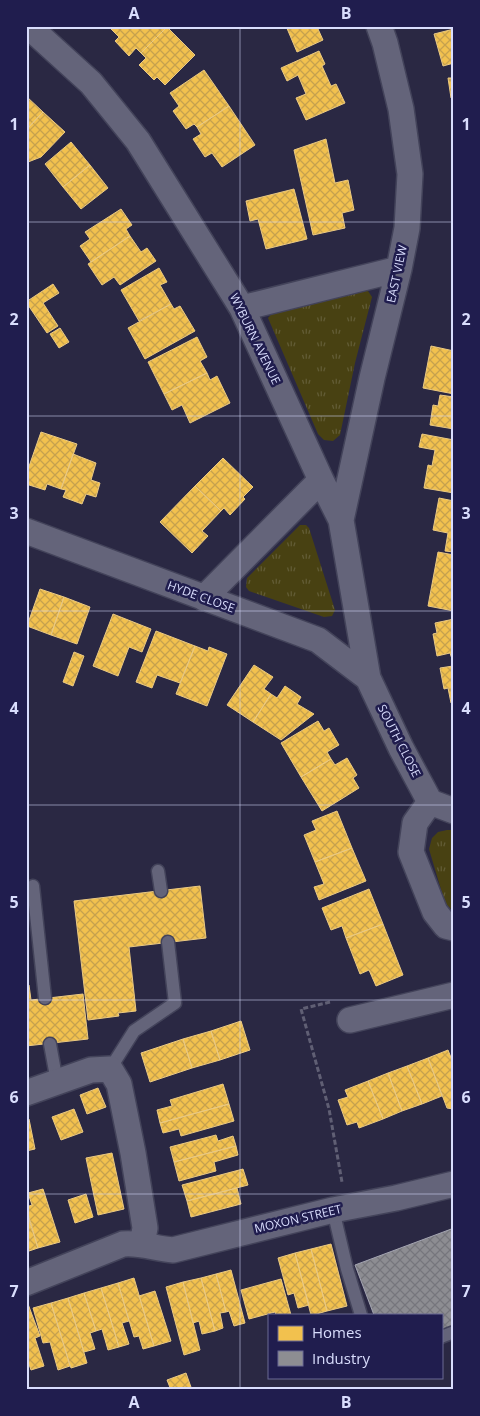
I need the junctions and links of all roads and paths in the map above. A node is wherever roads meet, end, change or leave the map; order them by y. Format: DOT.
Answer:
graph roads {
  1 [pos="379,26"];
  2 [pos="26,27"];
  3 [pos="399,269"];
  4 [pos="242,308"];
  5 [pos="321,480"];
  6 [pos="341,520"];
  7 [pos="26,531"];
  8 [pos="204,598"];
  9 [pos="368,678"];
  10 [pos="430,802"];
  11 [pos="454,811"];
  12 [pos="158,871"];
  13 [pos="33,886"];
  14 [pos="161,891"];
  15 [pos="454,928"];
  16 [pos="168,942"];
  17 [pos="454,995"];
  18 [pos="45,998"];
  19 [pos="344,1010"];
  20 [pos="50,1044"];
  21 [pos="110,1069"];
  22 [pos="57,1082"];
  23 [pos="26,1093"];
  24 [pos="454,1184"];
  25 [pos="340,1209"];
  26 [pos="142,1244"];
  27 [pos="26,1283"];
  28 [pos="361,1314"];
  29 [pos="454,1332"];
  30 [pos="442,1337"];
  1 -- 3 [label="street, EAST VIEW"];
  2 -- 4 [label="street, WYBURN AVENUE"];
  3 -- 4 [label="street"];
  3 -- 6 [label="street, EAST VIEW"];
  4 -- 5 [label="street, WYBURN AVENUE"];
  5 -- 6 [label="street, WYBURN AVENUE"];
  5 -- 8 [label="street"];
  6 -- 9 [label="street, WYBURN AVENUE"];
  7 -- 8 [label="street, HYDE CLOSE"];
  8 -- 9 [label="street, HYDE CLOSE"];
  9 -- 10 [label="street, SOUTH CLOSE"];
  10 -- 11 [label="street"];
  10 -- 15 [label="street"];
  12 -- 14 [label="lane"];
  13 -- 18 [label="lane"];
  16 -- 21 [label="lane"];
  17 -- 19 [label="street"];
  19 -- 25 [label="path"];
  20 -- 22 [label="lane"];
  21 -- 22 [label="street"];
  21 -- 26 [label="street"];
  22 -- 23 [label="street"];
  24 -- 25 [label="street, MOXON STREET"];
  25 -- 26 [label="street, MOXON STREET"];
  25 -- 28 [label="lane"];
  26 -- 27 [label="street, MOXON STREET"];
  29 -- 30 [label="lane"];
}
